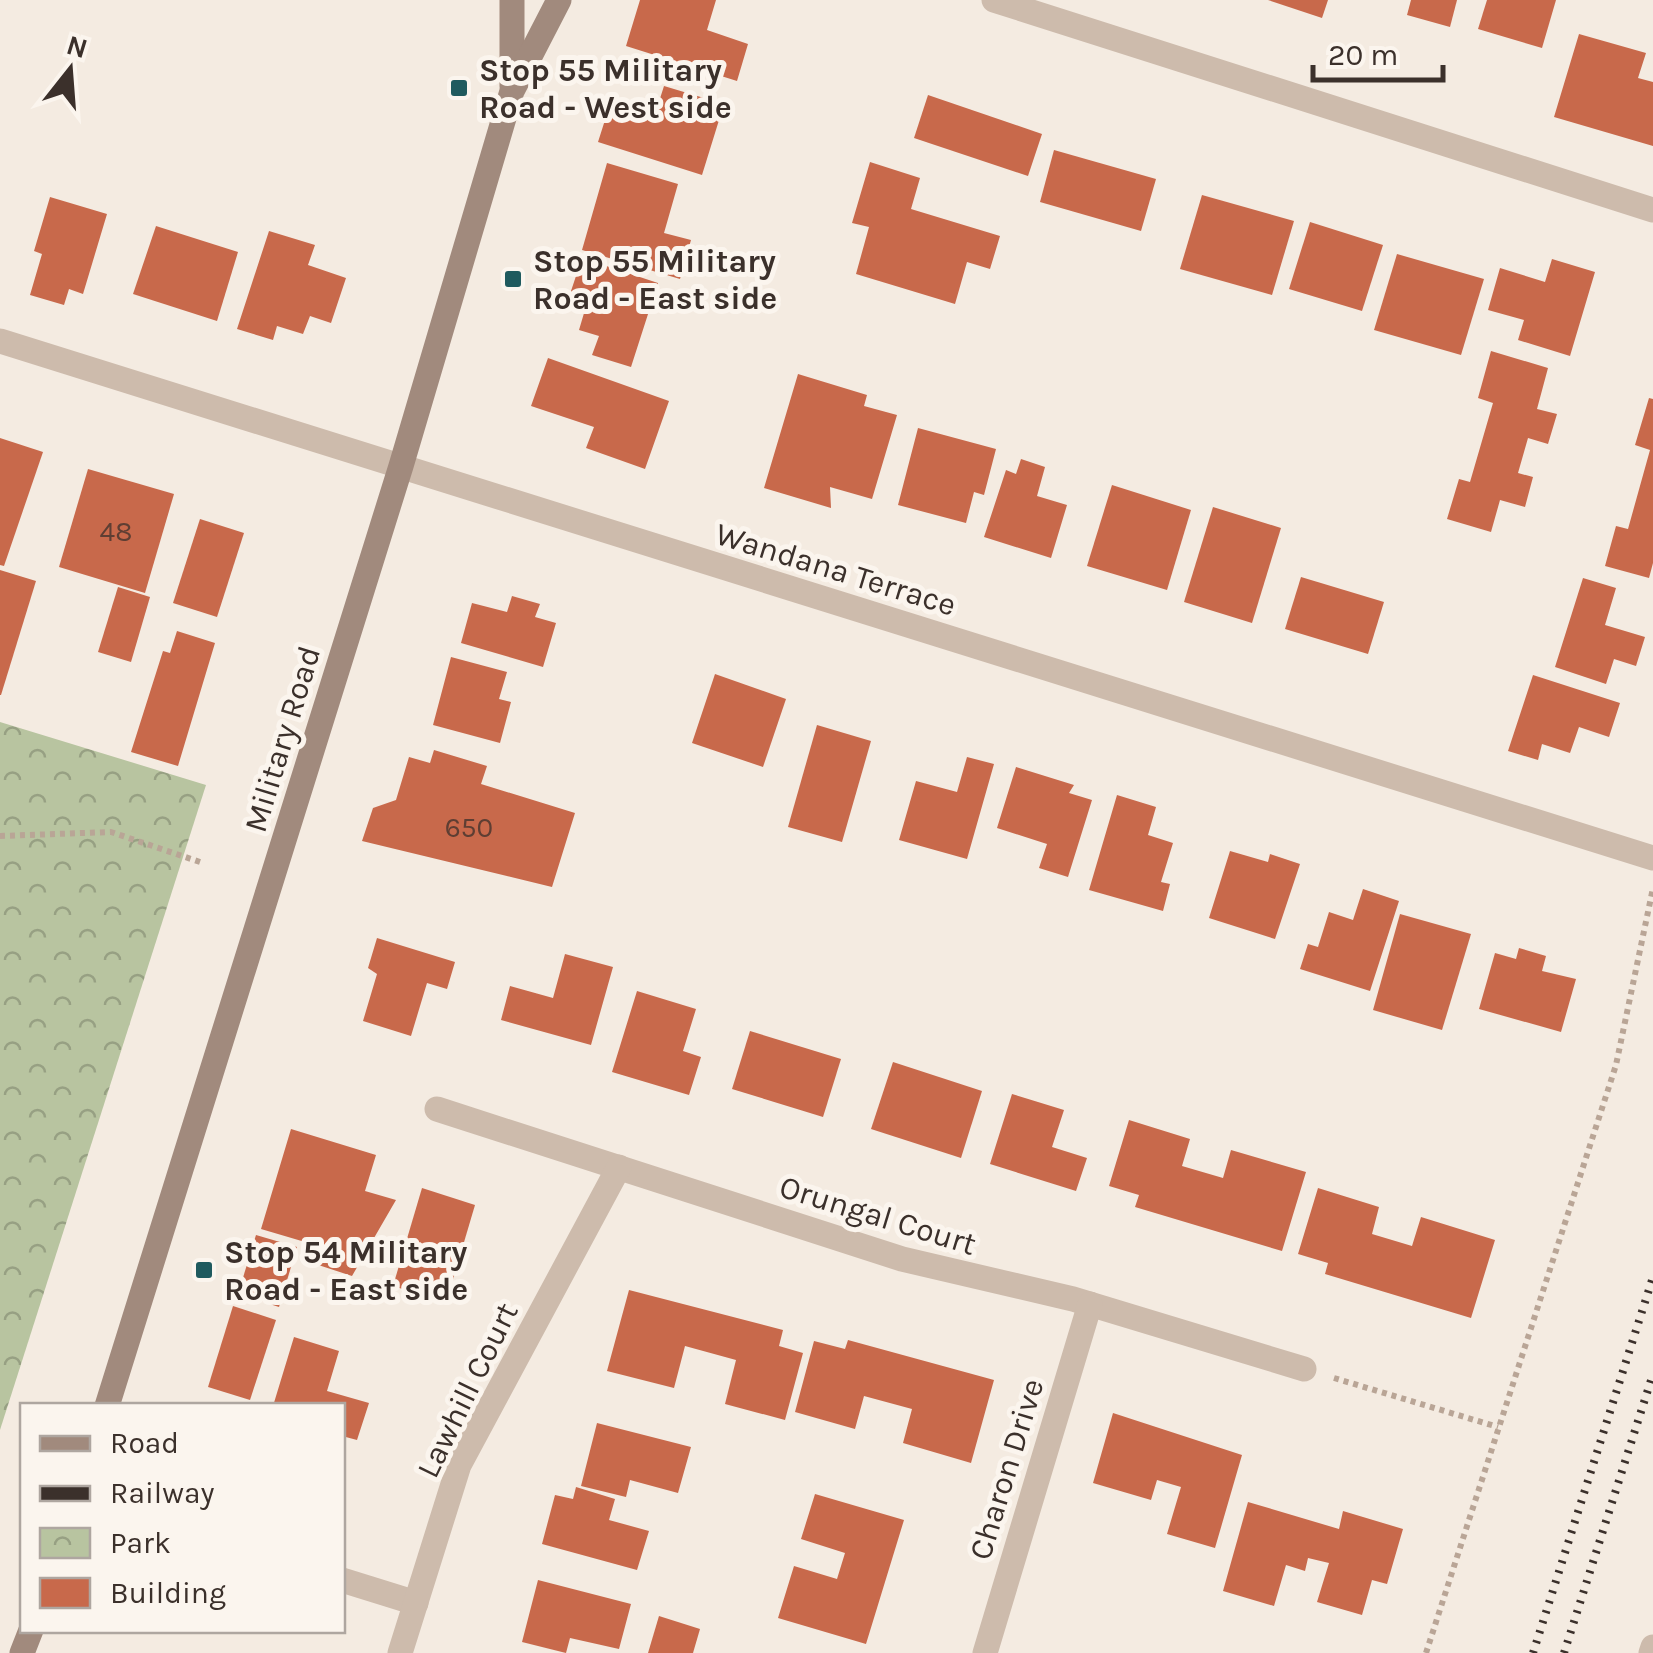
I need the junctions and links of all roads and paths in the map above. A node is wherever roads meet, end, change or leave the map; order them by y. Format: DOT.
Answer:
graph roads {
  1 [pos="512,0"];
  2 [pos="559,0"];
  3 [pos="994,0"];
  4 [pos="512,91"];
  5 [pos="1653,210"];
  6 [pos="0,341"];
  7 [pos="401,466"];
  8 [pos="0,836"];
  9 [pos="1653,858"];
  10 [pos="203,862"];
  11 [pos="1653,888"];
  12 [pos="436,1108"];
  13 [pos="619,1167"];
  14 [pos="1090,1304"];
  15 [pos="1304,1368"];
  16 [pos="108,1403"];
  17 [pos="1498,1427"];
  18 [pos="345,1581"];
  19 [pos="416,1602"];
  20 [pos="400,1653"];
  21 [pos="985,1653"];
  22 [pos="1426,1653"];
  1 -- 4 [label="street, Military Road"];
  2 -- 4 [label="street, Military Road"];
  3 -- 5 [label="street"];
  4 -- 7 [label="street, Military Road"];
  6 -- 7 [label="street, Wandana Terrace"];
  7 -- 9 [label="street, Wandana Terrace"];
  7 -- 16 [label="street, Military Road"];
  8 -- 10 [label="path"];
  11 -- 17 [label="path"];
  12 -- 13 [label="street, Orungal Court"];
  13 -- 14 [label="street, Orungal Court"];
  13 -- 19 [label="street, Lawhill Court"];
  14 -- 15 [label="street, Orungal Court"];
  14 -- 21 [label="street, Charon Drive"];
  15 -- 17 [label="path"];
  17 -- 22 [label="path"];
  18 -- 19 [label="street"];
  19 -- 20 [label="street, Lawhill Court"];
}
